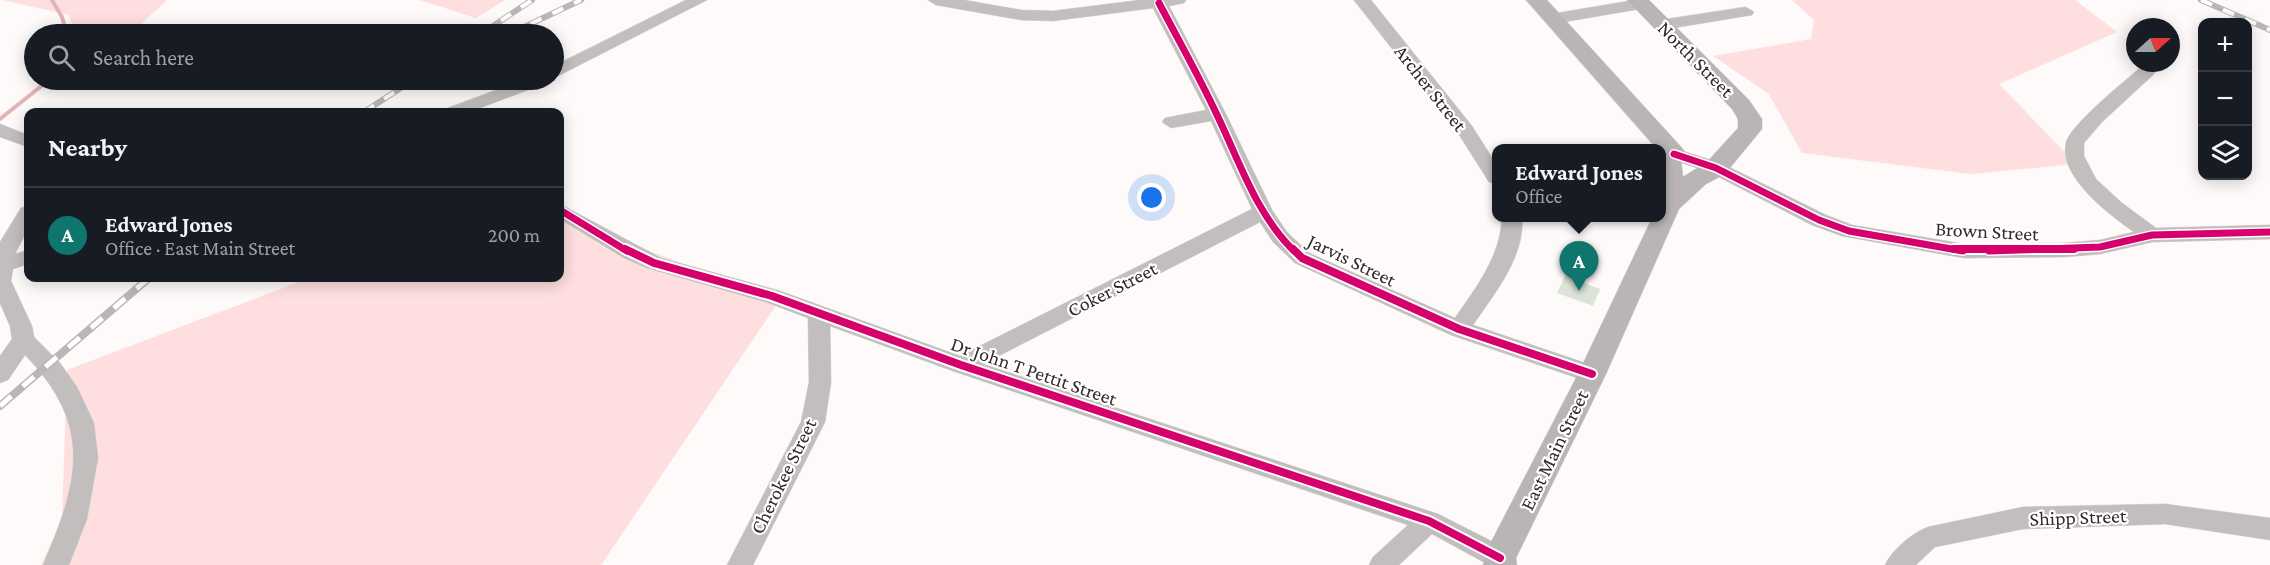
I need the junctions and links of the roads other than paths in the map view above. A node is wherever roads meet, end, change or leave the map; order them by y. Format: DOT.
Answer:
graph roads {
  1 [pos="699,0"];
  2 [pos="936,0"];
  3 [pos="1362,0"];
  4 [pos="1536,0"];
  5 [pos="1155,2"];
  6 [pos="1638,2"];
  7 [pos="1746,12"];
  8 [pos="1552,19"];
  9 [pos="1661,25"];
  10 [pos="564,68"];
  11 [pos="2146,72"];
  12 [pos="512,90"];
  13 [pos="464,108"];
  14 [pos="1217,114"];
  15 [pos="1171,122"];
  16 [pos="1750,122"];
  17 [pos="1665,144"];
  18 [pos="1666,145"];
  19 [pos="1674,154"];
  20 [pos="1716,168"];
  21 [pos="1492,170"];
  22 [pos="1669,204"];
  23 [pos="1666,211"];
  24 [pos="564,212"];
  25 [pos="1263,212"];
  26 [pos="24,219"];
  27 [pos="1512,222"];
  28 [pos="1661,222"];
  29 [pos="2270,232"];
  30 [pos="2152,235"];
  31 [pos="24,258"];
  32 [pos="2,265"];
  33 [pos="819,314"];
  34 [pos="1459,329"];
  35 [pos="23,340"];
  36 [pos="961,365"];
  37 [pos="0,374"];
  38 [pos="1592,374"];
  39 [pos="1429,521"];
  40 [pos="2270,529"];
  41 [pos="1500,562"];
  42 [pos="56,565"];
  43 [pos="740,565"];
  44 [pos="1382,565"];
  45 [pos="1898,565"];
  1 -- 10 [label="street"];
  2 -- 5 [label="street"];
  3 -- 21 [label="street, Archer Street"];
  4 -- 8 [label="main road"];
  5 -- 14 [label="street, Jarvis Street"];
  6 -- 8 [label="street"];
  6 -- 9 [label="main road, North Street"];
  7 -- 9 [label="street"];
  8 -- 17 [label="main road"];
  9 -- 16 [label="main road, North Street"];
  11 -- 30 [label="street"];
  12 -- 13 [label="street"];
  14 -- 15 [label="street"];
  14 -- 25 [label="street, Jarvis Street"];
  16 -- 20 [label="main road, East Main Street"];
  18 -- 19 [label="main road"];
  19 -- 20 [label="street"];
  19 -- 22 [label="main road, East Main Street"];
  20 -- 22 [label="main road, East Main Street"];
  20 -- 30 [label="street, Brown Street"];
  22 -- 23 [label="main road, East Main Street"];
  24 -- 33 [label="street, Dr John T Pettit Street"];
  25 -- 34 [label="street, Jarvis Street"];
  25 -- 36 [label="street, Coker Street"];
  26 -- 32 [label="street"];
  27 -- 34 [label="street"];
  28 -- 38 [label="main road, East Main Street"];
  29 -- 30 [label="street, Brown Street"];
  31 -- 32 [label="street"];
  32 -- 35 [label="street"];
  33 -- 36 [label="street, Dr John T Pettit Street"];
  33 -- 43 [label="street, Cherokee Street"];
  34 -- 38 [label="street, Jarvis Street"];
  35 -- 37 [label="street"];
  35 -- 42 [label="street"];
  36 -- 39 [label="street, Dr John T Pettit Street"];
  38 -- 41 [label="main road, East Main Street"];
  39 -- 41 [label="street, Dr John T Pettit Street"];
  39 -- 44 [label="street"];
  40 -- 45 [label="street, Shipp Street"];
}
